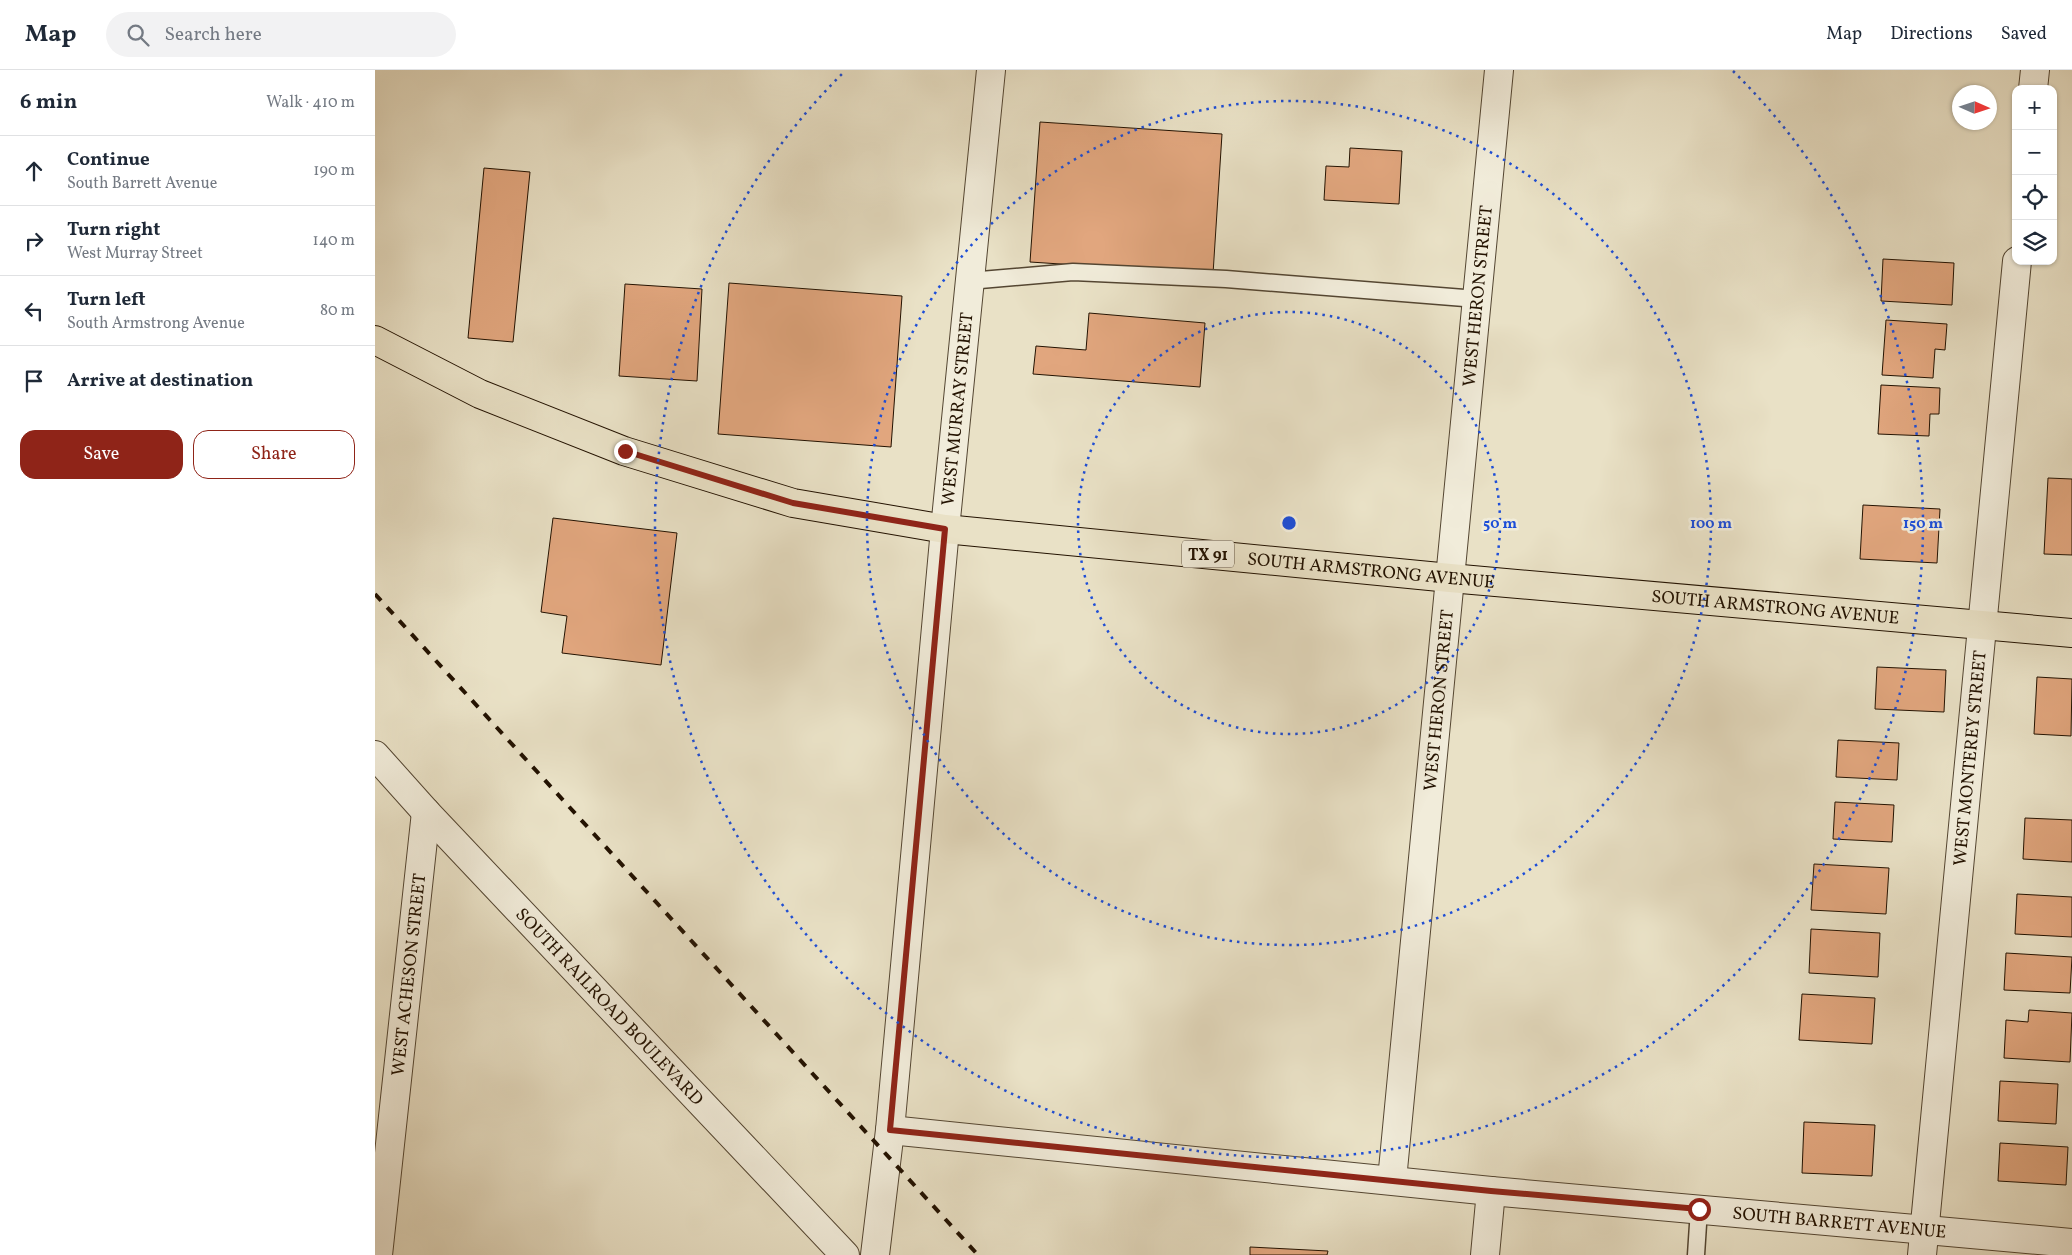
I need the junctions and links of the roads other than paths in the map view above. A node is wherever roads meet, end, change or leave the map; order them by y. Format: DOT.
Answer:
graph roads {
  1 [pos="991,70"];
  2 [pos="1499,70"];
  3 [pos="2035,70"];
  4 [pos="2033,85"];
  5 [pos="2017,265"];
  6 [pos="969,281"];
  7 [pos="1477,299"];
  8 [pos="375,340"];
  9 [pos="945,529"];
  10 [pos="1450,578"];
  11 [pos="1982,625"];
  12 [pos="2072,633"];
  13 [pos="375,755"];
  14 [pos="426,812"];
  15 [pos="890,1130"];
  16 [pos="1392,1180"];
  17 [pos="1491,1191"];
  18 [pos="1699,1209"];
  19 [pos="1924,1228"];
  20 [pos="2072,1243"];
  21 [pos="379,1255"];
  22 [pos="845,1255"];
  23 [pos="875,1255"];
  24 [pos="1485,1255"];
  25 [pos="1696,1255"];
  26 [pos="1921,1255"];
  1 -- 6 [label="street, WEST MURRAY STREET"];
  2 -- 7 [label="street, WEST HERON STREET"];
  3 -- 4 [label="street"];
  5 -- 11 [label="street, WEST MONTEREY STREET"];
  6 -- 7 [label="lane"];
  6 -- 9 [label="street, WEST MURRAY STREET"];
  7 -- 10 [label="street, WEST HERON STREET"];
  8 -- 9 [label="main road, SOUTH ARMSTRONG AVENUE / TX 91"];
  9 -- 10 [label="main road, SOUTH ARMSTRONG AVENUE / TX 91"];
  9 -- 15 [label="street, WEST MURRAY STREET"];
  10 -- 11 [label="main road, SOUTH ARMSTRONG AVENUE / TX 91"];
  10 -- 16 [label="street, WEST HERON STREET"];
  11 -- 12 [label="main road, SOUTH ARMSTRONG AVENUE / TX 91"];
  11 -- 19 [label="street, WEST MONTEREY STREET"];
  13 -- 14 [label="street, SOUTH RAILROAD BOULEVARD"];
  14 -- 21 [label="street, WEST ACHESON STREET"];
  14 -- 22 [label="street, SOUTH RAILROAD BOULEVARD"];
  15 -- 16 [label="street, SOUTH BARRETT AVENUE"];
  15 -- 23 [label="street, WEST MURRAY STREET"];
  16 -- 17 [label="street, SOUTH BARRETT AVENUE"];
  17 -- 18 [label="street, SOUTH BARRETT AVENUE"];
  17 -- 24 [label="street"];
  18 -- 19 [label="street, SOUTH BARRETT AVENUE"];
  18 -- 25 [label="lane"];
  19 -- 20 [label="street, SOUTH BARRETT AVENUE"];
  19 -- 26 [label="street, WEST MONTEREY STREET"];
}
